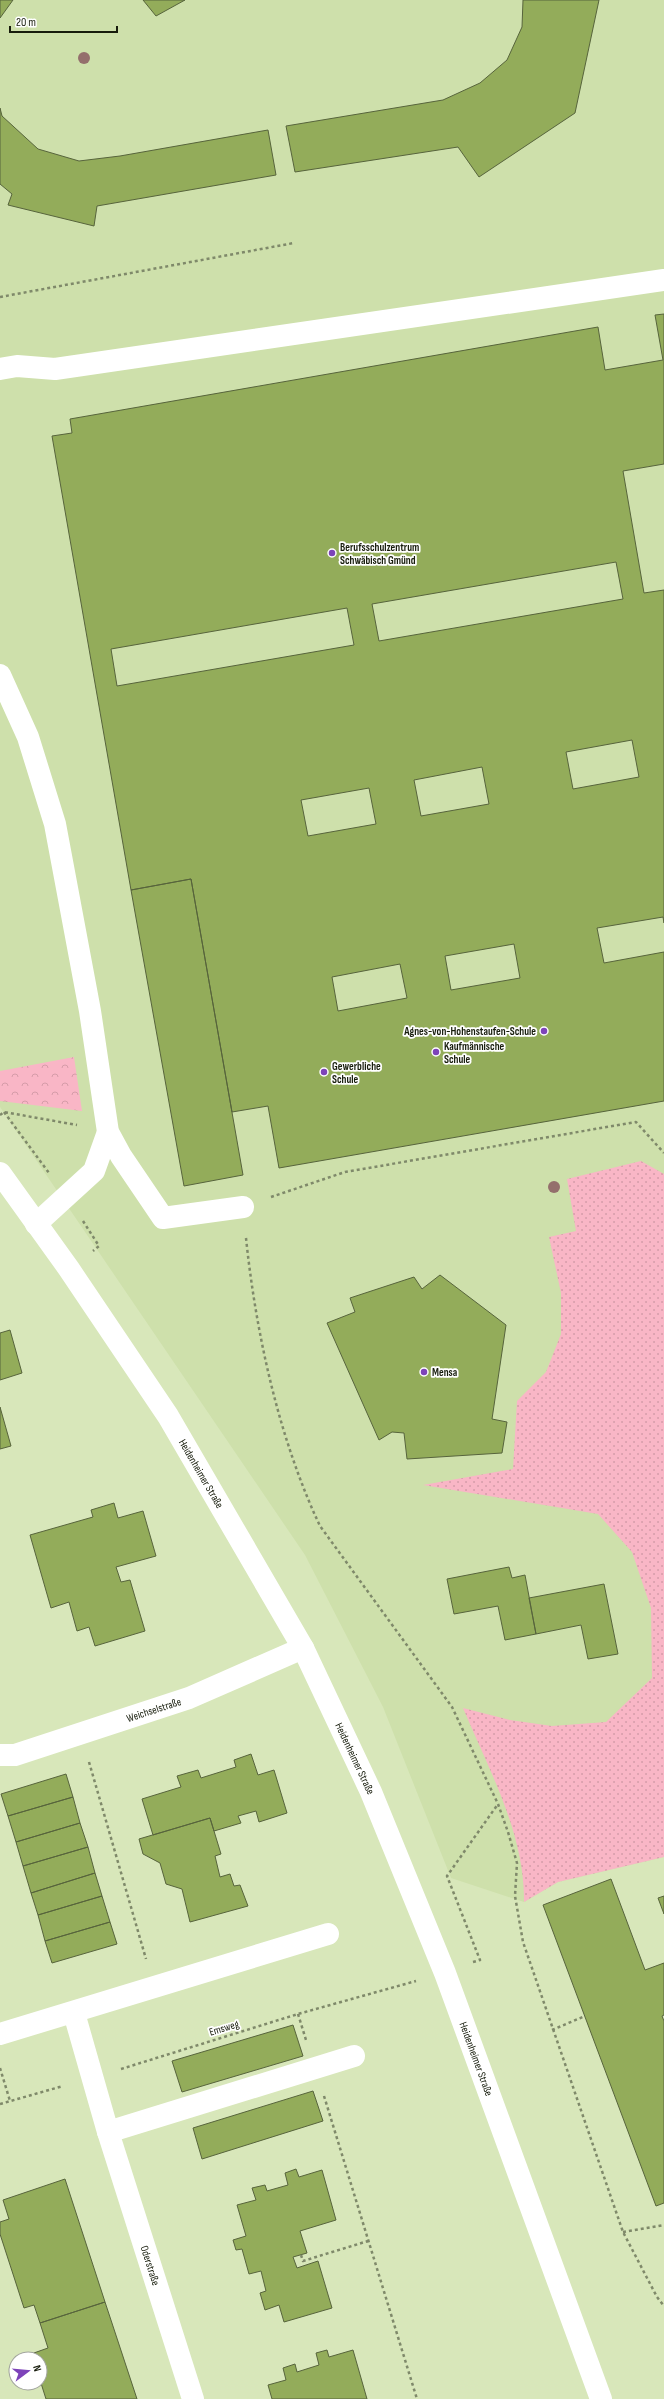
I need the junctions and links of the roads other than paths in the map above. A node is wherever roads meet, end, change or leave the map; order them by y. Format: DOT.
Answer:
graph roads {
  1 [pos="664,280"];
  2 [pos="0,369"];
  3 [pos="0,674"];
  4 [pos="108,1132"];
  5 [pos="0,1173"];
  6 [pos="243,1207"];
  7 [pos="36,1224"];
  8 [pos="303,1648"];
  9 [pos="0,1755"];
  10 [pos="328,1934"];
  11 [pos="74,2013"];
  12 [pos="0,2034"];
  13 [pos="354,2056"];
  14 [pos="108,2132"];
  15 [pos="193,2399"];
  16 [pos="601,2399"];
  1 -- 2 [label="street"];
  3 -- 4 [label="street"];
  4 -- 6 [label="street"];
  4 -- 7 [label="street"];
  5 -- 7 [label="street, Heidenheimer Straße"];
  7 -- 8 [label="street, Heidenheimer Straße"];
  8 -- 9 [label="street, Weichselstraße"];
  8 -- 16 [label="street, Heidenheimer Straße"];
  10 -- 11 [label="street"];
  11 -- 12 [label="street"];
  11 -- 14 [label="street, Oderstraße"];
  13 -- 14 [label="street"];
  14 -- 15 [label="street, Oderstraße"];
}
